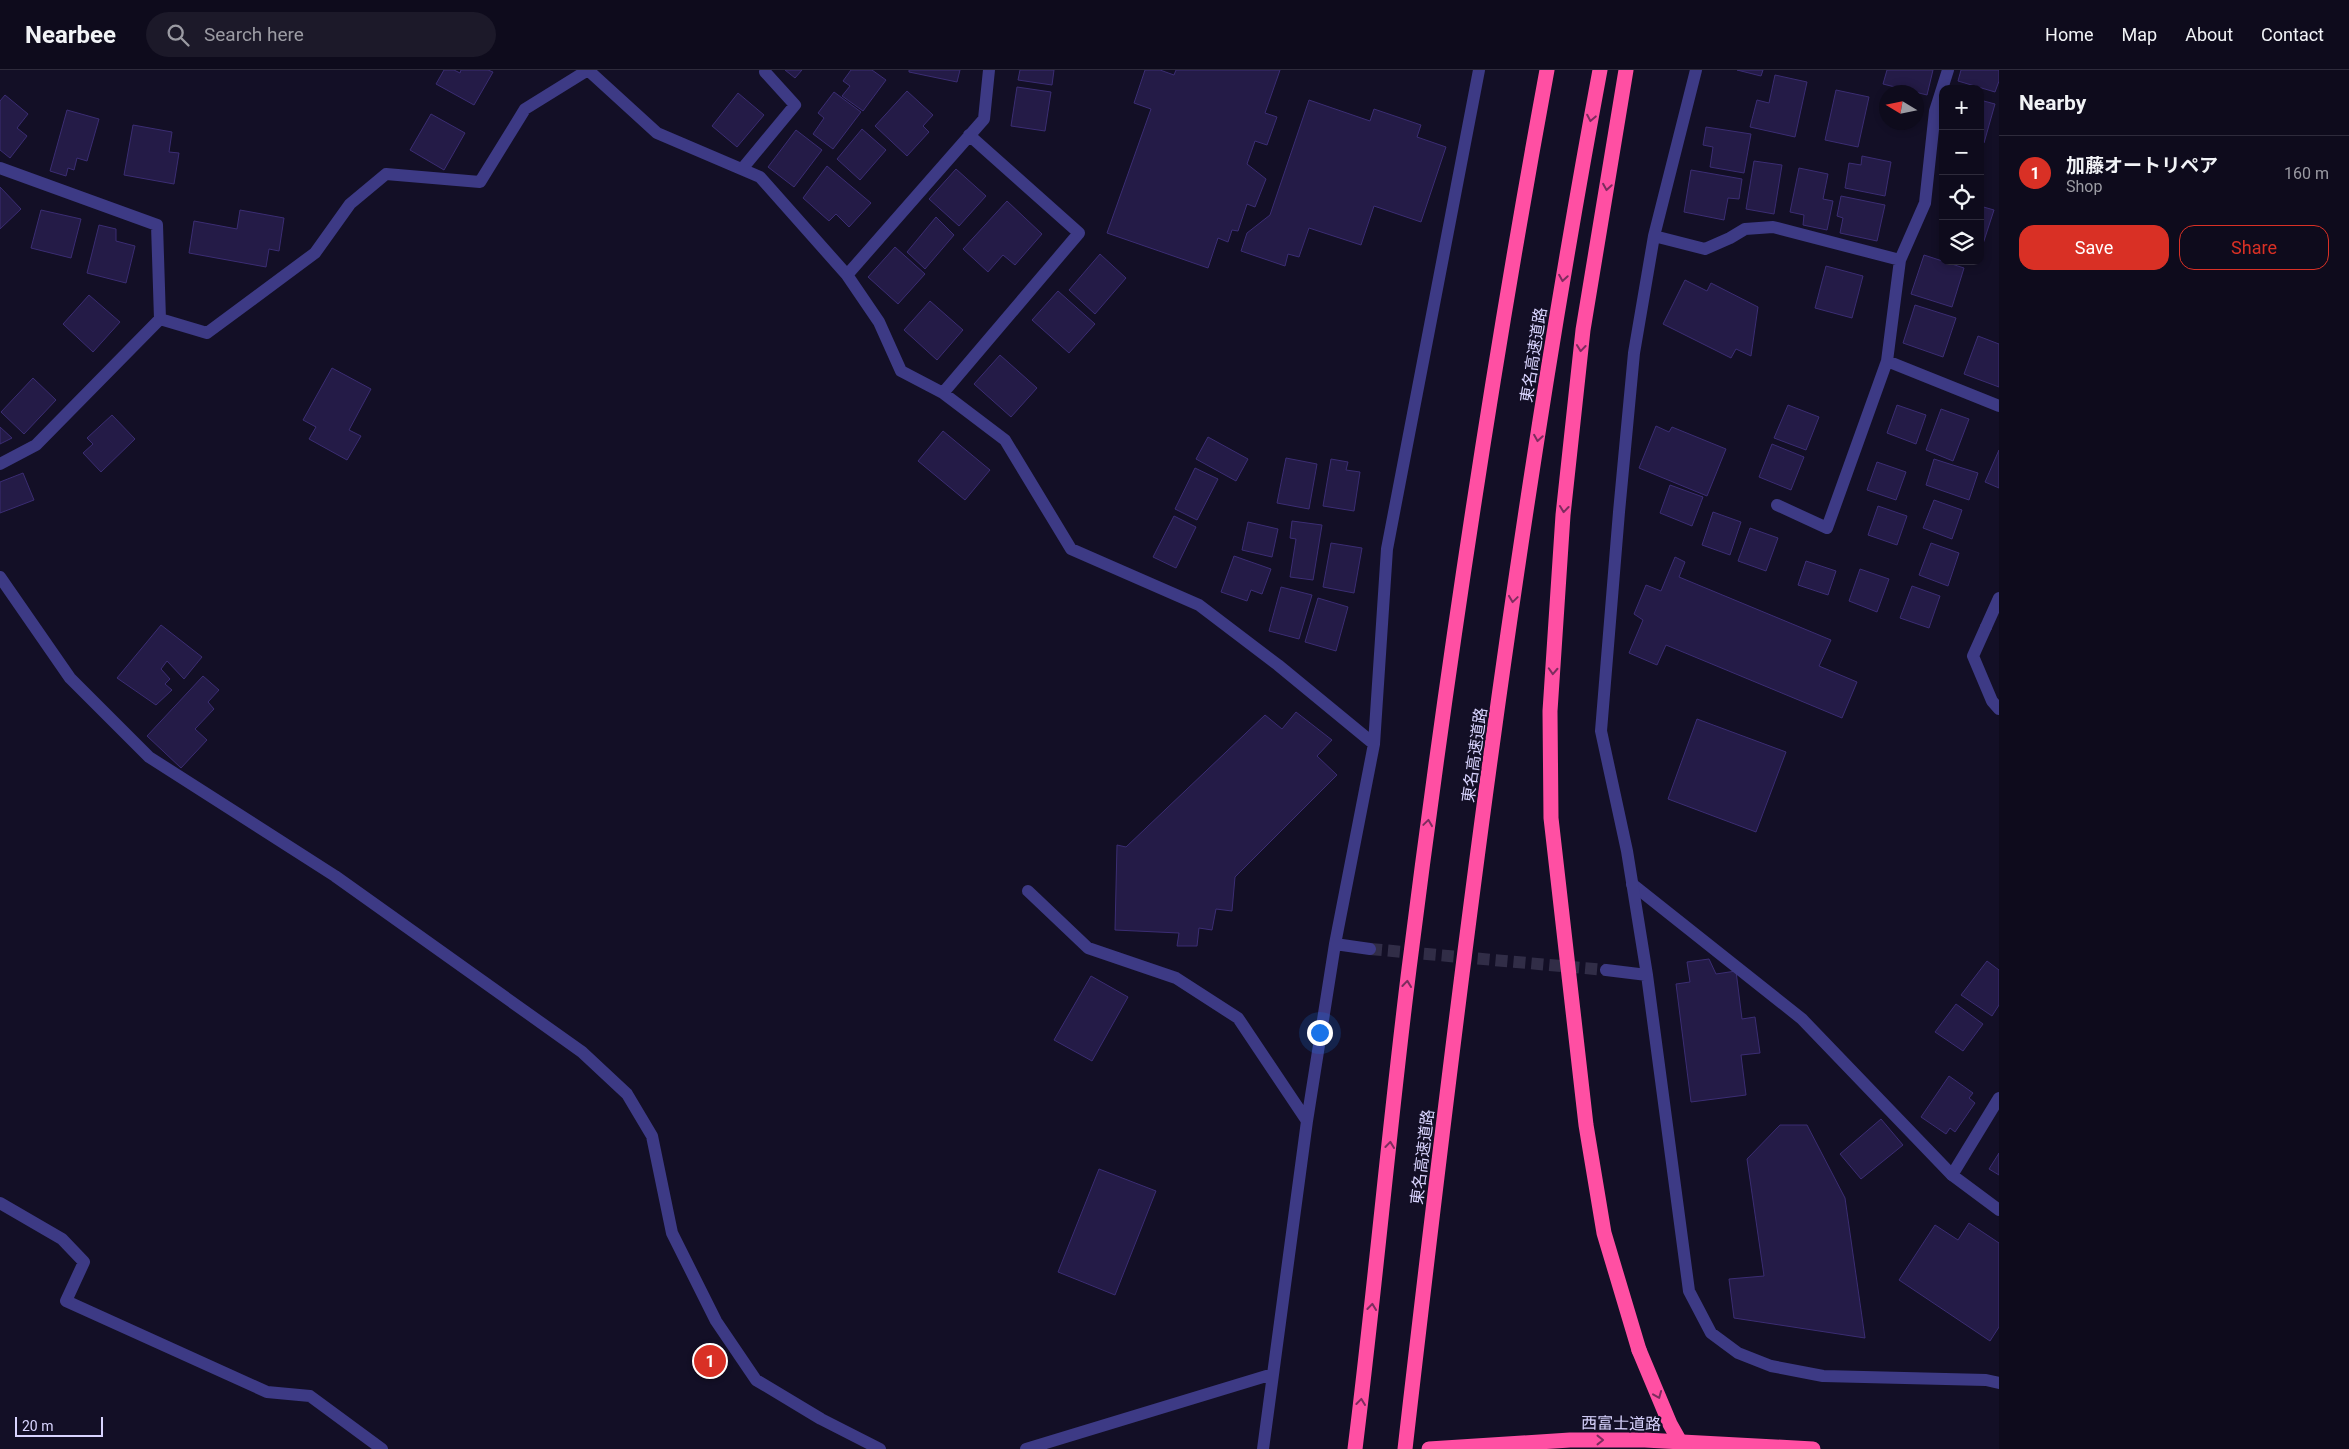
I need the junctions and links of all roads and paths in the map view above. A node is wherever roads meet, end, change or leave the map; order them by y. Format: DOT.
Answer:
graph roads {
  1 [pos="588,70"];
  2 [pos="989,70"];
  3 [pos="1480,70"];
  4 [pos="1547,70"];
  5 [pos="1600,70"];
  6 [pos="1626,70"];
  7 [pos="1696,70"];
  8 [pos="1948,70"];
  9 [pos="765,72"];
  10 [pos="969,135"];
  11 [pos="0,168"];
  12 [pos="742,169"];
  13 [pos="1654,236"];
  14 [pos="1900,260"];
  15 [pos="847,274"];
  16 [pos="160,319"];
  17 [pos="1887,361"];
  18 [pos="943,393"];
  19 [pos="1999,406"];
  20 [pos="0,464"];
  21 [pos="1777,505"];
  22 [pos="0,577"];
  23 [pos="1999,598"];
  24 [pos="1999,709"];
  25 [pos="1374,744"];
  26 [pos="1632,884"];
  27 [pos="1028,891"];
  28 [pos="1335,944"];
  29 [pos="1370,949"];
  30 [pos="1606,970"];
  31 [pos="1647,975"];
  32 [pos="1999,1098"];
  33 [pos="1307,1121"];
  34 [pos="1952,1175"];
  35 [pos="0,1203"];
  36 [pos="1999,1210"];
  37 [pos="1273,1374"];
  38 [pos="1999,1383"];
  39 [pos="382,1449"];
  40 [pos="880,1449"];
  41 [pos="1026,1449"];
  42 [pos="1263,1449"];
  43 [pos="1355,1449"];
  44 [pos="1405,1449"];
  45 [pos="1429,1449"];
  46 [pos="1684,1449"];
  47 [pos="1813,1449"];
  1 -- 12 [label="street"];
  1 -- 16 [label="street"];
  2 -- 10 [label="street"];
  3 -- 25 [label="street"];
  43 -- 4 [label="highway, 東名高速道路, one-way"];
  5 -- 44 [label="highway, 東名高速道路, one-way"];
  6 -- 46 [label="highway, one-way, bridge"];
  7 -- 13 [label="street"];
  8 -- 14 [label="street"];
  9 -- 12 [label="street"];
  10 -- 15 [label="street"];
  10 -- 18 [label="street"];
  11 -- 16 [label="street"];
  12 -- 15 [label="street"];
  13 -- 14 [label="street"];
  13 -- 26 [label="street"];
  14 -- 17 [label="street"];
  15 -- 18 [label="street"];
  16 -- 20 [label="street"];
  17 -- 19 [label="street"];
  17 -- 21 [label="street"];
  18 -- 25 [label="street"];
  22 -- 40 [label="street"];
  23 -- 24 [label="street"];
  25 -- 28 [label="street"];
  26 -- 31 [label="street"];
  26 -- 34 [label="street"];
  27 -- 33 [label="street"];
  28 -- 29 [label="street"];
  28 -- 33 [label="street"];
  30 -- 31 [label="street"];
  31 -- 38 [label="street"];
  32 -- 34 [label="street"];
  33 -- 37 [label="street"];
  34 -- 36 [label="street"];
  35 -- 39 [label="street"];
  37 -- 41 [label="street"];
  37 -- 42 [label="street"];
  45 -- 47 [label="highway, 西富士道路, one-way"];
}
